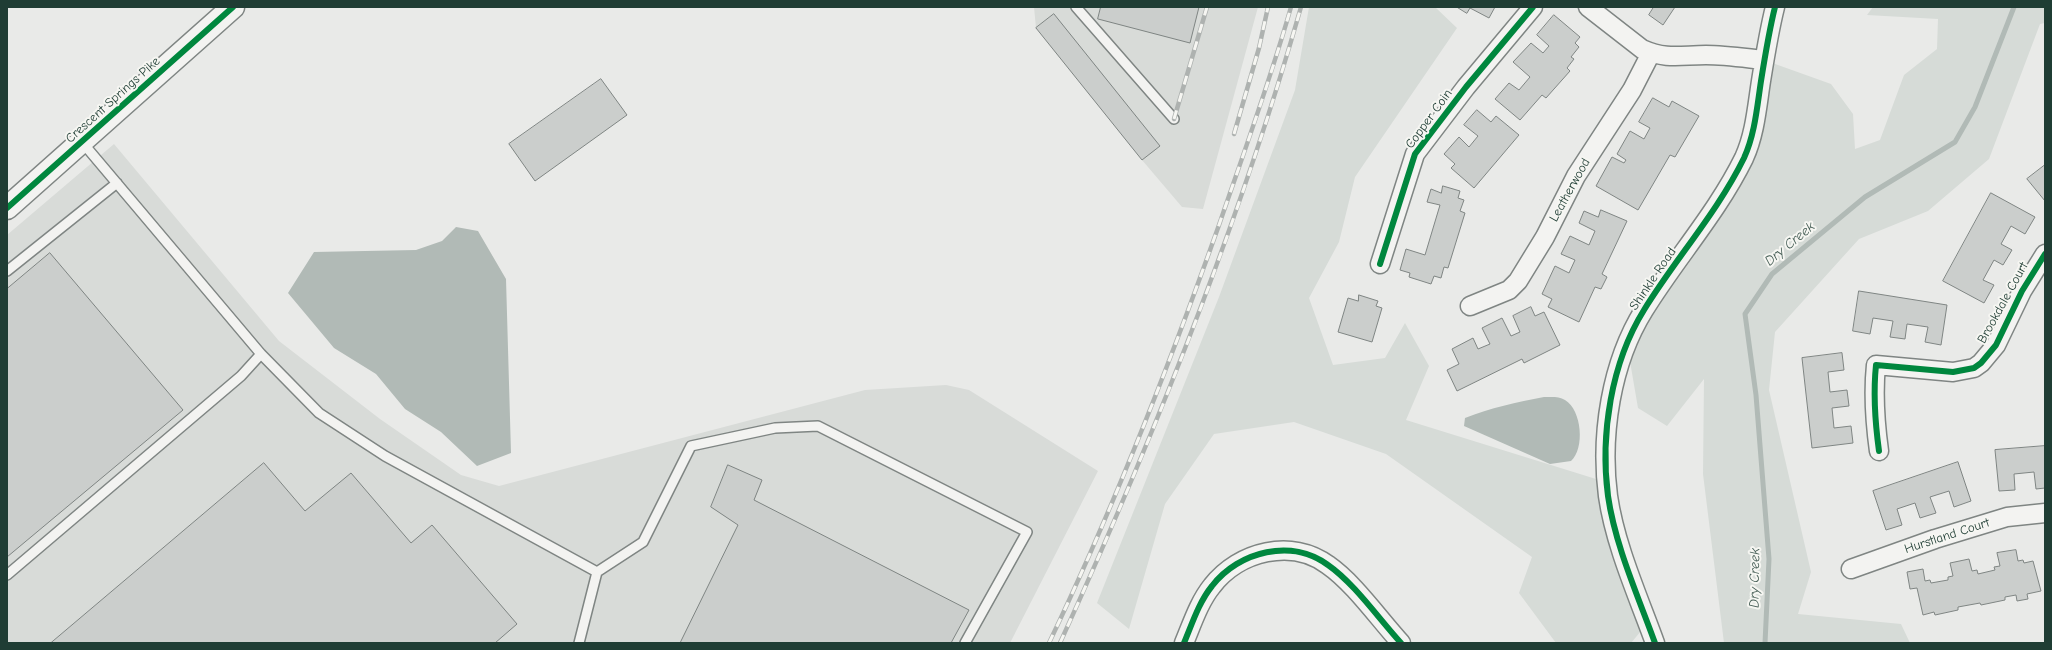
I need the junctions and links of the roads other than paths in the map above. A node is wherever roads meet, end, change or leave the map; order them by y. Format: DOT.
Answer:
graph roads {
  1 [pos="233,7"];
  2 [pos="1076,7"];
  3 [pos="1532,7"];
  4 [pos="1588,7"];
  5 [pos="1775,7"];
  6 [pos="1651,53"];
  7 [pos="1764,60"];
  8 [pos="1174,120"];
  9 [pos="82,142"];
  10 [pos="117,183"];
  11 [pos="9,204"];
  12 [pos="2045,254"];
  13 [pos="1380,264"];
  14 [pos="7,271"];
  15 [pos="1470,306"];
  16 [pos="262,354"];
  17 [pos="1879,451"];
  18 [pos="2045,513"];
  19 [pos="1851,569"];
  20 [pos="597,572"];
  21 [pos="7,575"];
  22 [pos="579,643"];
  23 [pos="965,643"];
  24 [pos="1184,643"];
  25 [pos="1401,643"];
  26 [pos="1655,643"];
  1 -- 9 [label="main road, Crescent Springs Pike"];
  2 -- 8 [label="lane"];
  3 -- 13 [label="street, Copper Coin"];
  4 -- 6 [label="street"];
  5 -- 7 [label="street, Shinkle Road"];
  6 -- 7 [label="street"];
  6 -- 15 [label="street, Leatherwood"];
  7 -- 26 [label="street, Shinkle Road"];
  9 -- 10 [label="lane"];
  9 -- 11 [label="main road, Crescent Springs Pike"];
  10 -- 14 [label="lane"];
  10 -- 16 [label="lane"];
  12 -- 17 [label="street, Brookdale Court"];
  16 -- 20 [label="lane"];
  16 -- 21 [label="lane"];
  18 -- 19 [label="street, Hurstland Court"];
  20 -- 22 [label="lane"];
  20 -- 23 [label="lane"];
  24 -- 25 [label="street"];
}
